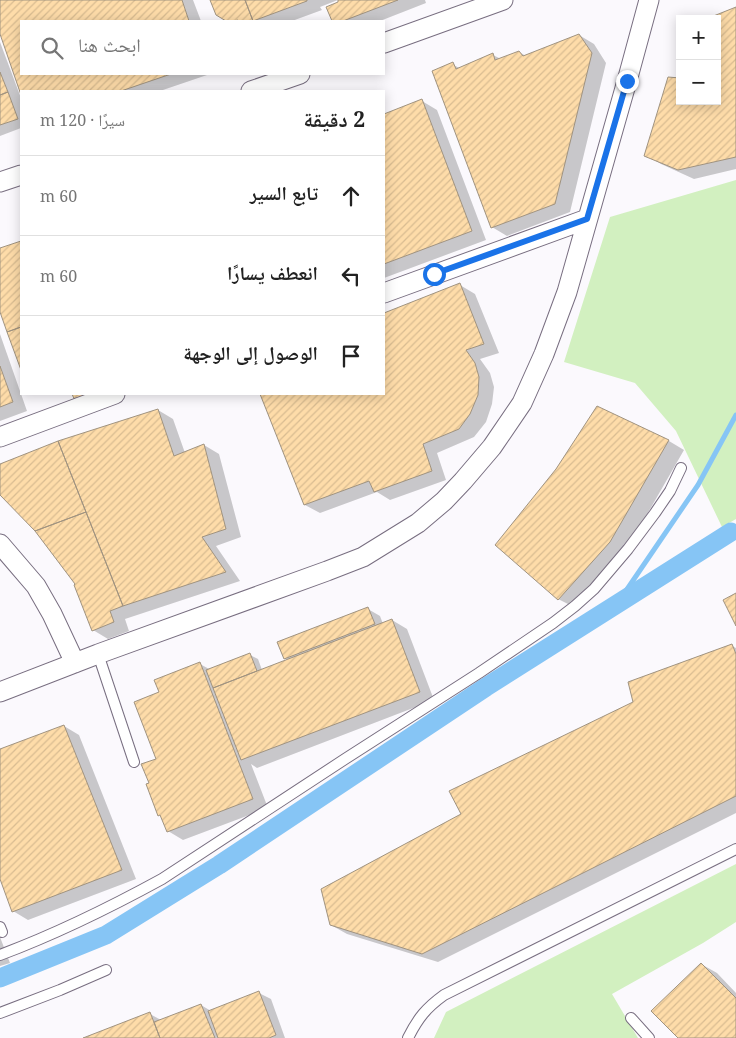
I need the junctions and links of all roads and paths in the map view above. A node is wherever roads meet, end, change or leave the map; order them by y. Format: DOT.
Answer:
graph roads {
  1 [pos="503,0"];
  2 [pos="649,0"];
  3 [pos="385,43"];
  4 [pos="297,75"];
  5 [pos="254,90"];
  6 [pos="20,175"];
  7 [pos="0,182"];
  8 [pos="587,219"];
  9 [pos="385,293"];
  10 [pos="112,395"];
  11 [pos="0,437"];
  12 [pos="681,468"];
  13 [pos="0,544"];
  14 [pos="98,654"];
  15 [pos="76,663"];
  16 [pos="0,692"];
  17 [pos="134,762"];
  18 [pos="736,849"];
  19 [pos="0,955"];
  20 [pos="106,970"];
  21 [pos="0,1013"];
  22 [pos="631,1018"];
  23 [pos="408,1038"];
  24 [pos="649,1038"];
  1 -- 3 [label="street"];
  2 -- 8 [label="street"];
  4 -- 5 [label="street"];
  6 -- 7 [label="street"];
  8 -- 9 [label="street"];
  8 -- 14 [label="street"];
  10 -- 11 [label="street"];
  12 -- 19 [label="lane"];
  13 -- 15 [label="street"];
  14 -- 15 [label="street"];
  14 -- 17 [label="lane"];
  15 -- 16 [label="street"];
  18 -- 23 [label="lane"];
  20 -- 21 [label="lane"];
  22 -- 24 [label="lane"];
}
